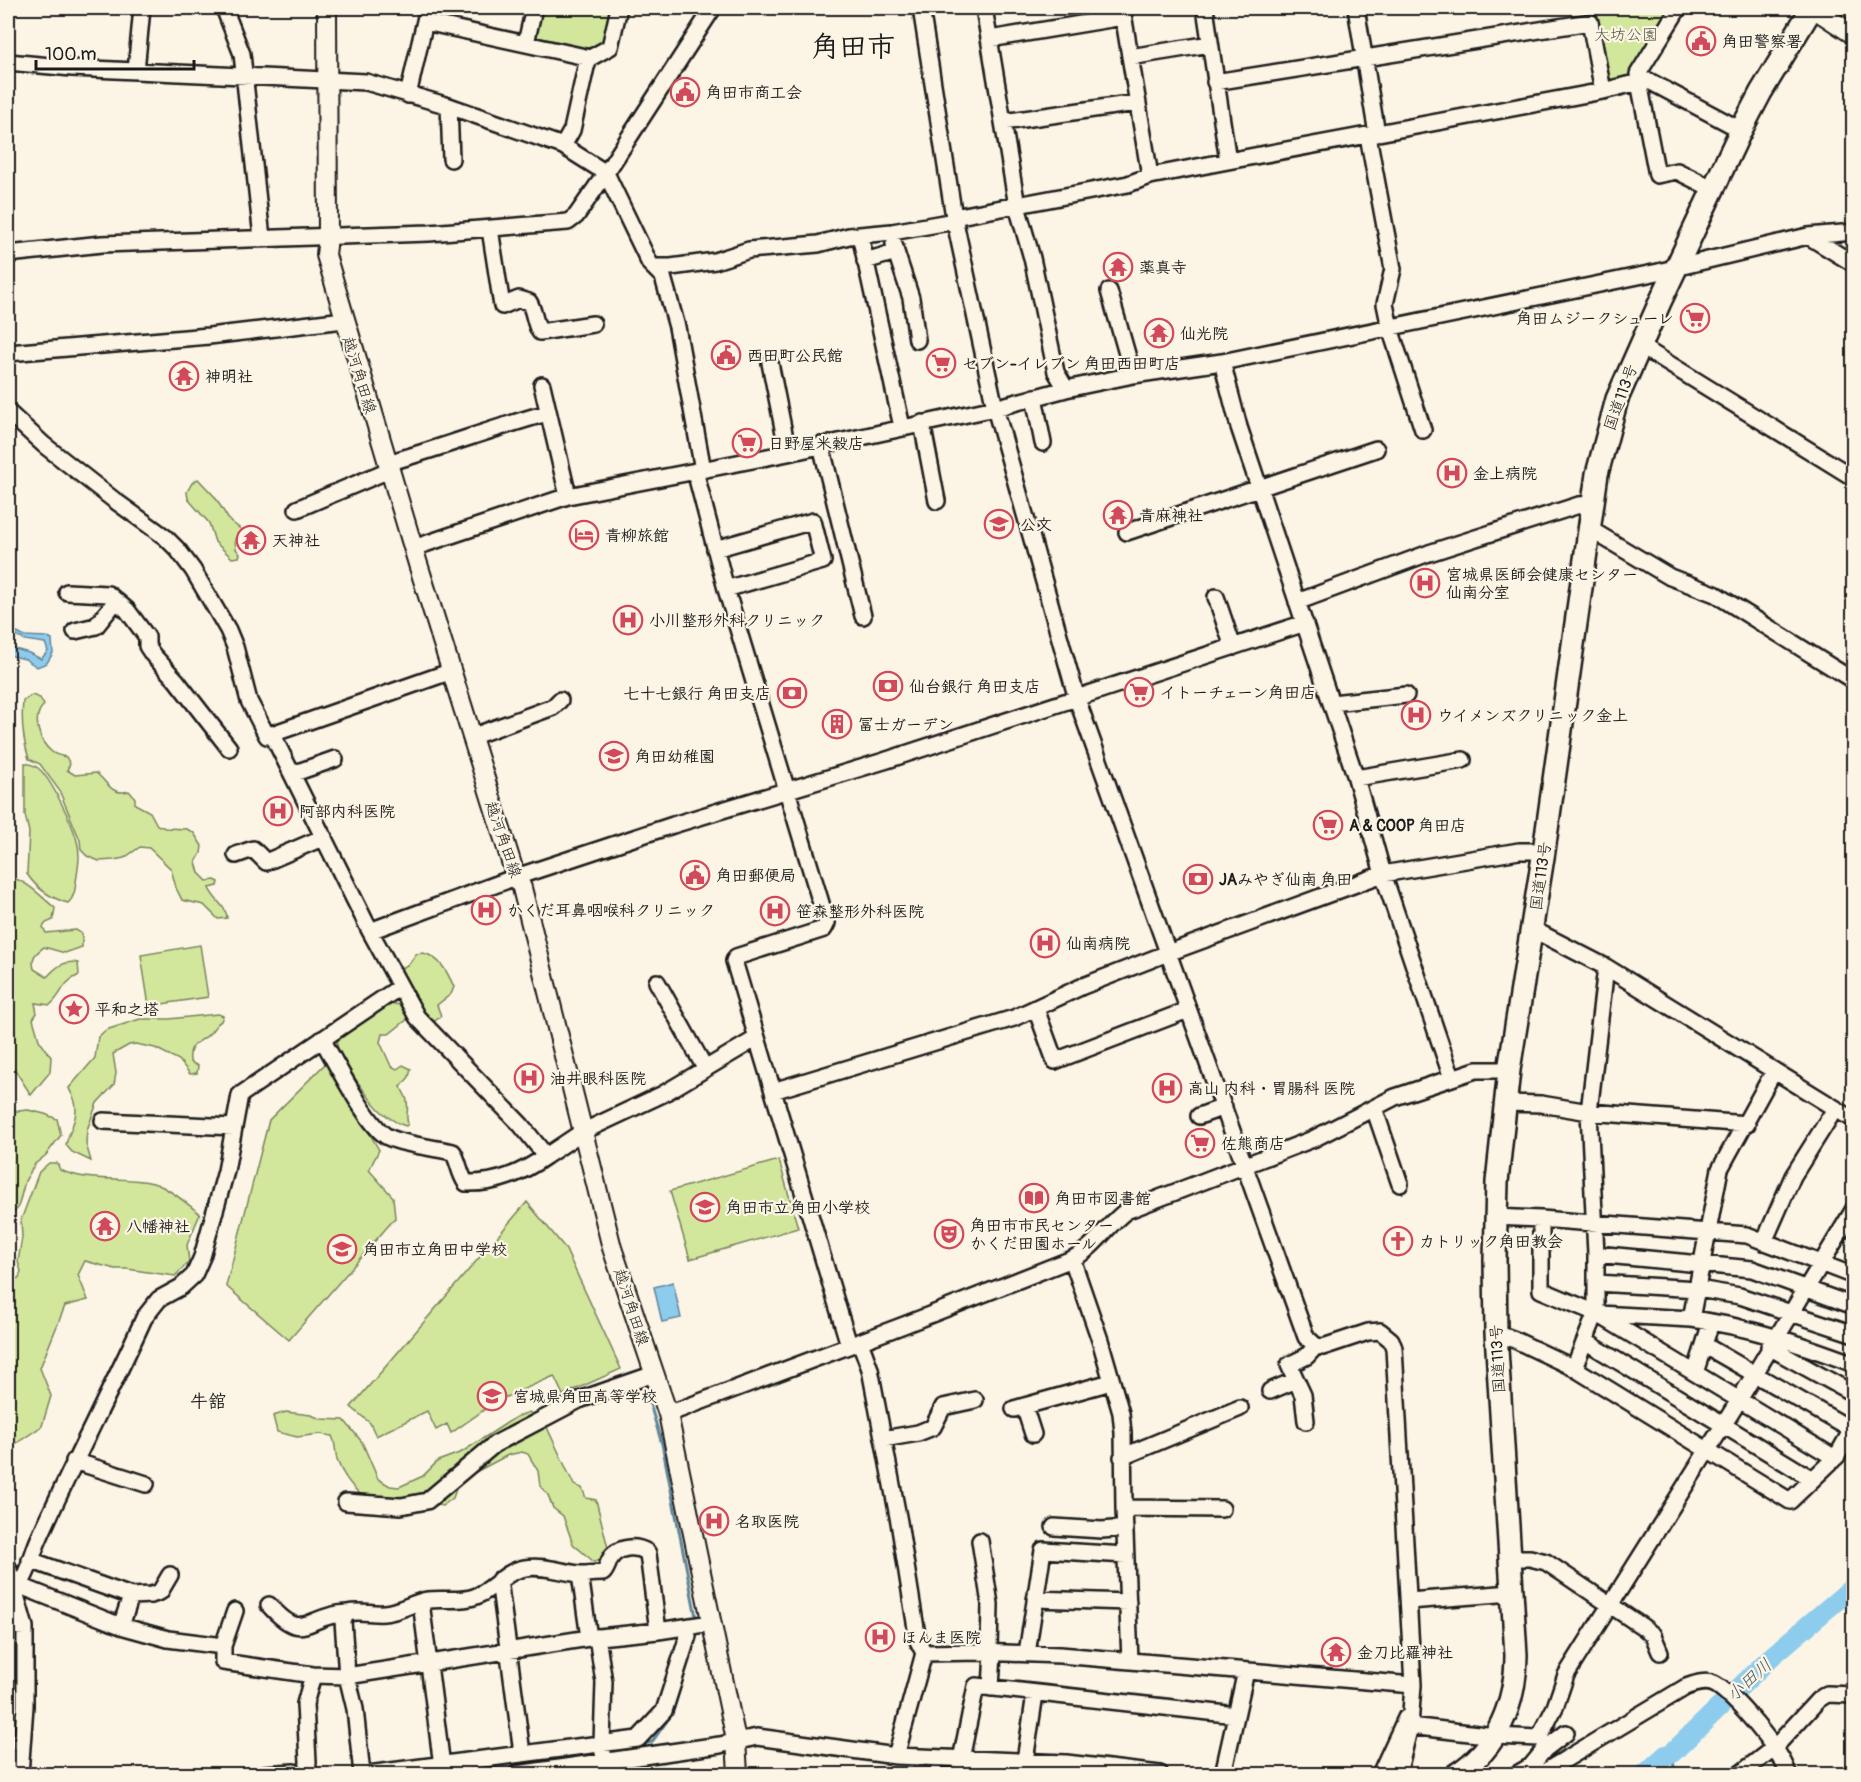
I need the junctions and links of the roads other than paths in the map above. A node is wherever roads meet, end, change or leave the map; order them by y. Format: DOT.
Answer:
graph roads {
  1 [pos="142,8"];
  2 [pos="224,8"];
  3 [pos="327,8"];
  4 [pos="534,8"];
  5 [pos="619,8"];
  6 [pos="713,8"];
  7 [pos="921,8"];
  8 [pos="984,8"];
  9 [pos="1205,8"];
  10 [pos="1356,8"];
  11 [pos="1676,8"];
  12 [pos="1813,8"];
  13 [pos="1122,12"];
  14 [pos="426,15"];
  15 [pos="1589,15"];
  16 [pos="1854,35"];
  17 [pos="990,39"];
  18 [pos="526,43"];
  19 [pos="1210,44"];
  20 [pos="1130,57"];
  21 [pos="590,58"];
  22 [pos="1364,59"];
  23 [pos="8,62"];
  24 [pos="136,71"];
  25 [pos="244,76"];
  26 [pos="327,80"];
  27 [pos="1215,82"];
  28 [pos="1639,82"];
  29 [pos="1603,91"];
  30 [pos="408,95"];
  31 [pos="1137,103"];
  32 [pos="449,106"];
  33 [pos="1003,122"];
  34 [pos="1741,130"];
  35 [pos="1372,135"];
  36 [pos="563,146"];
  37 [pos="451,159"];
  38 [pos="1228,161"];
  39 [pos="606,173"];
  40 [pos="1150,176"];
  41 [pos="1713,189"];
  42 [pos="1017,206"];
  43 [pos="955,219"];
  44 [pos="490,229"];
  45 [pos="891,232"];
  46 [pos="1854,232"];
  47 [pos="860,235"];
  48 [pos="1808,236"];
  49 [pos="328,237"];
  50 [pos="262,238"];
  51 [pos="896,252"];
  52 [pos="8,254"];
  53 [pos="865,261"];
  54 [pos="1854,264"];
  55 [pos="654,267"];
  56 [pos="1677,268"];
  57 [pos="1109,291"];
  58 [pos="344,320"];
  59 [pos="593,324"];
  60 [pos="1390,328"];
  61 [pos="917,340"];
  62 [pos="1640,346"];
  63 [pos="8,353"];
  64 [pos="1222,362"];
  65 [pos="770,363"];
  66 [pos="1133,375"];
  67 [pos="542,385"];
  68 [pos="1066,389"];
  69 [pos="1034,396"];
  70 [pos="995,408"];
  71 [pos="8,412"];
  72 [pos="547,413"];
  73 [pos="922,423"];
  74 [pos="902,427"];
  75 [pos="1423,430"];
  76 [pos="1043,442"];
  77 [pos="821,445"];
  78 [pos="1376,449"];
  79 [pos="788,453"];
  80 [pos="388,466"];
  81 [pos="699,470"];
  82 [pos="1854,478"];
  83 [pos="1260,488"];
  84 [pos="568,496"];
  85 [pos="937,501"];
  86 [pos="1591,504"];
  87 [pos="297,509"];
  88 [pos="1588,528"];
  89 [pos="1127,532"];
  90 [pos="413,548"];
  91 [pos="715,549"];
  92 [pos="726,589"];
  93 [pos="67,592"];
  94 [pos="1216,597"];
  95 [pos="116,601"];
  96 [pos="1297,602"];
  97 [pos="863,616"];
  98 [pos="1305,623"];
  99 [pos="75,631"];
  100 [pos="1233,647"];
  101 [pos="452,671"];
  102 [pos="1854,681"];
  103 [pos="1406,695"];
  104 [pos="1077,699"];
  105 [pos="560,700"];
  106 [pos="1332,703"];
  107 [pos="267,736"];
  108 [pos="471,737"];
  109 [pos="230,748"];
  110 [pos="335,759"];
  111 [pos="1463,760"];
  112 [pos="292,774"];
  113 [pos="1356,778"];
  114 [pos="786,791"];
  115 [pos="324,837"];
  116 [pos="1544,850"];
  117 [pos="236,855"];
  118 [pos="1383,874"];
  119 [pos="516,877"];
  120 [pos="1532,929"];
  121 [pos="370,931"];
  122 [pos="1168,952"];
  123 [pos="1606,967"];
  124 [pos="657,982"];
  125 [pos="400,987"];
  126 [pos="1036,1009"];
  127 [pos="1188,1010"];
  128 [pos="758,1038"];
  129 [pos="322,1039"];
  130 [pos="705,1068"];
  131 [pos="1509,1070"];
  132 [pos="1774,1071"];
  133 [pos="1452,1078"];
  134 [pos="773,1091"];
  135 [pos="1505,1103"];
  136 [pos="1224,1107"];
  137 [pos="1374,1108"];
  138 [pos="1835,1109"];
  139 [pos="1589,1112"];
  140 [pos="1199,1116"];
  141 [pos="1854,1120"];
  142 [pos="103,1121"];
  143 [pos="1747,1125"];
  144 [pos="234,1127"];
  145 [pos="582,1132"];
  146 [pos="546,1156"];
  147 [pos="1244,1165"];
  148 [pos="1400,1184"];
  149 [pos="1854,1209"];
  150 [pos="1496,1217"];
  151 [pos="1541,1219"];
  152 [pos="1593,1224"];
  153 [pos="1710,1231"];
  154 [pos="1764,1242"];
  155 [pos="1596,1254"];
  156 [pos="1072,1258"];
  157 [pos="1703,1263"];
  158 [pos="1819,1264"];
  159 [pos="1854,1276"];
  160 [pos="1596,1283"];
  161 [pos="1698,1289"];
  162 [pos="1805,1289"];
  163 [pos="1854,1306"];
  164 [pos="1791,1312"];
  165 [pos="1596,1313"];
  166 [pos="1691,1319"];
  167 [pos="1711,1322"];
  168 [pos="1496,1334"];
  169 [pos="1854,1334"];
  170 [pos="1585,1341"];
  171 [pos="1773,1342"];
  172 [pos="855,1344"];
  173 [pos="1704,1345"];
  174 [pos="1316,1346"];
  175 [pos="1854,1364"];
  176 [pos="1574,1368"];
  177 [pos="1695,1373"];
  178 [pos="1754,1373"];
  179 [pos="654,1374"];
  180 [pos="1296,1380"];
  181 [pos="1111,1382"];
  182 [pos="1270,1390"];
  183 [pos="1854,1394"];
  184 [pos="975,1400"];
  185 [pos="1739,1400"];
  186 [pos="1239,1408"];
  187 [pos="668,1414"];
  188 [pos="1306,1421"];
  189 [pos="1723,1426"];
  190 [pos="1852,1428"];
  191 [pos="1033,1434"];
  192 [pos="883,1439"];
  193 [pos="1707,1451"];
  194 [pos="1122,1457"];
  195 [pos="1835,1458"];
  196 [pos="74,1461"];
  197 [pos="1812,1479"];
  198 [pos="146,1484"];
  199 [pos="346,1502"];
  200 [pos="1124,1508"];
  201 [pos="1222,1509"];
  202 [pos="1054,1527"];
  203 [pos="1125,1528"];
  204 [pos="980,1541"];
  205 [pos="1126,1555"];
  206 [pos="1509,1558"];
  207 [pos="30,1560"];
  208 [pos="8,1568"];
  209 [pos="580,1574"];
  210 [pos="170,1575"];
  211 [pos="499,1580"];
  212 [pos="18,1587"];
  213 [pos="1512,1593"];
  214 [pos="131,1596"];
  215 [pos="1035,1599"];
  216 [pos="1409,1601"];
  217 [pos="421,1602"];
  218 [pos="1128,1602"];
  219 [pos="1609,1604"];
  220 [pos="268,1605"];
  221 [pos="236,1611"];
  222 [pos="347,1613"];
  223 [pos="711,1623"];
  224 [pos="8,1626"];
  225 [pos="121,1626"];
  226 [pos="25,1627"];
  227 [pos="687,1627"];
  228 [pos="658,1631"];
  229 [pos="593,1637"];
  230 [pos="224,1646"];
  231 [pos="509,1650"];
  232 [pos="991,1652"];
  233 [pos="1660,1652"];
  234 [pos="924,1653"];
  235 [pos="1027,1653"];
  236 [pos="1130,1661"];
  237 [pos="429,1662"];
  238 [pos="1246,1671"];
  239 [pos="313,1675"];
  240 [pos="347,1676"];
  241 [pos="1413,1685"];
  242 [pos="990,1688"];
  243 [pos="1035,1694"];
  244 [pos="1854,1695"];
  245 [pos="1236,1715"];
  246 [pos="1410,1718"];
  247 [pos="1566,1733"];
  248 [pos="1495,1736"];
  249 [pos="736,1740"];
  250 [pos="602,1743"];
  251 [pos="1775,1748"];
  252 [pos="522,1753"];
  253 [pos="896,1756"];
  254 [pos="962,1758"];
  255 [pos="604,1762"];
  256 [pos="1024,1768"];
  257 [pos="443,1769"];
  258 [pos="1066,1769"];
  259 [pos="583,1770"];
  260 [pos="20,1774"];
  261 [pos="264,1774"];
  262 [pos="300,1774"];
  263 [pos="307,1774"];
  264 [pos="362,1774"];
  265 [pos="368,1774"];
  266 [pos="517,1774"];
  267 [pos="738,1774"];
  268 [pos="958,1774"];
  269 [pos="1160,1774"];
  270 [pos="1224,1774"];
  271 [pos="1380,1774"];
  272 [pos="1398,1774"];
  273 [pos="1457,1774"];
  274 [pos="1517,1774"];
  275 [pos="1541,1774"];
  276 [pos="1740,1774"];
  277 [pos="1788,1774"];
  1 -- 24 [label="street"];
  2 -- 25 [label="street"];
  3 -- 26 [label="main road, 越河角田線"];
  4 -- 18 [label="street"];
  5 -- 21 [label="street"];
  6 -- 39 [label="street"];
  7 -- 43 [label="street"];
  8 -- 17 [label="street"];
  9 -- 19 [label="street"];
  10 -- 22 [label="street"];
  11 -- 28 [label="street"];
  12 -- 16 [label="main road"];
  12 -- 34 [label="highway, 国道113号"];
  13 -- 17 [label="street"];
  13 -- 20 [label="street"];
  14 -- 18 [label="street"];
  14 -- 30 [label="street"];
  15 -- 22 [label="street"];
  15 -- 29 [label="street"];
  17 -- 33 [label="street"];
  18 -- 21 [label="street"];
  19 -- 20 [label="street"];
  19 -- 27 [label="street"];
  20 -- 31 [label="street"];
  21 -- 36 [label="street"];
  22 -- 27 [label="street"];
  22 -- 35 [label="street"];
  23 -- 24 [label="street"];
  24 -- 25 [label="street"];
  25 -- 26 [label="street"];
  25 -- 50 [label="street"];
  26 -- 30 [label="street"];
  26 -- 49 [label="main road, 越河角田線"];
  27 -- 38 [label="street"];
  28 -- 29 [label="street"];
  28 -- 34 [label="street"];
  28 -- 41 [label="street"];
  29 -- 35 [label="street"];
  30 -- 32 [label="street"];
  31 -- 33 [label="street"];
  31 -- 40 [label="street"];
  32 -- 36 [label="street"];
  32 -- 37 [label="street"];
  33 -- 42 [label="street"];
  34 -- 41 [label="highway, 国道113号"];
  35 -- 38 [label="street"];
  35 -- 60 [label="street"];
  36 -- 39 [label="street"];
  38 -- 40 [label="street"];
  39 -- 44 [label="street"];
  39 -- 55 [label="street"];
  40 -- 42 [label="street"];
  41 -- 56 [label="highway, 国道113号"];
  42 -- 43 [label="street"];
  42 -- 68 [label="street"];
  43 -- 45 [label="street"];
  43 -- 70 [label="street"];
  44 -- 49 [label="street"];
  44 -- 59 [label="street"];
  45 -- 47 [label="street"];
  45 -- 51 [label="street"];
  46 -- 48 [label="street"];
  47 -- 53 [label="street"];
  47 -- 55 [label="street"];
  48 -- 54 [label="street"];
  48 -- 56 [label="street"];
  49 -- 50 [label="street"];
  49 -- 58 [label="main road, 越河角田線"];
  50 -- 52 [label="street"];
  51 -- 53 [label="street"];
  51 -- 61 [label="street"];
  53 -- 74 [label="street"];
  55 -- 81 [label="street"];
  56 -- 60 [label="street"];
  56 -- 62 [label="highway, 国道113号"];
  57 -- 66 [label="street"];
  58 -- 63 [label="street"];
  58 -- 80 [label="main road, 越河角田線"];
  60 -- 64 [label="street"];
  60 -- 75 [label="street"];
  62 -- 82 [label="street"];
  62 -- 86 [label="highway, 国道113号"];
  64 -- 66 [label="street"];
  64 -- 83 [label="street"];
  65 -- 79 [label="street"];
  66 -- 68 [label="street"];
  67 -- 72 [label="street"];
  68 -- 69 [label="street"];
  69 -- 70 [label="street"];
  69 -- 76 [label="street"];
  70 -- 73 [label="street"];
  70 -- 104 [label="street"];
  71 -- 107 [label="street"];
  72 -- 80 [label="street"];
  72 -- 84 [label="street"];
  73 -- 74 [label="street"];
  73 -- 85 [label="street"];
  74 -- 77 [label="street"];
  77 -- 79 [label="street"];
  77 -- 97 [label="street"];
  78 -- 83 [label="street"];
  79 -- 81 [label="street"];
  80 -- 87 [label="street"];
  80 -- 90 [label="main road, 越河角田線"];
  81 -- 84 [label="street"];
  81 -- 91 [label="street"];
  83 -- 89 [label="street"];
  83 -- 96 [label="street"];
  84 -- 90 [label="street"];
  86 -- 88 [label="highway, 国道113号"];
  86 -- 96 [label="street"];
  88 -- 102 [label="street"];
  88 -- 116 [label="highway, 国道113号"];
  90 -- 101 [label="main road, 越河角田線"];
  91 -- 92 [label="street"];
  91 -- 92 [label="street"];
  92 -- 114 [label="street"];
  93 -- 95 [label="street"];
  94 -- 100 [label="street"];
  95 -- 99 [label="street"];
  95 -- 109 [label="street"];
  96 -- 98 [label="street"];
  98 -- 100 [label="street"];
  98 -- 106 [label="street"];
  100 -- 104 [label="street"];
  101 -- 108 [label="main road, 越河角田線"];
  101 -- 112 [label="street"];
  103 -- 106 [label="street"];
  104 -- 114 [label="street"];
  104 -- 122 [label="street"];
  105 -- 108 [label="street"];
  106 -- 113 [label="street"];
  108 -- 119 [label="main road, 越河角田線"];
  110 -- 112 [label="street"];
  111 -- 113 [label="street"];
  112 -- 115 [label="street"];
  113 -- 118 [label="street"];
  114 -- 119 [label="street"];
  114 -- 128 [label="street"];
  115 -- 117 [label="street"];
  115 -- 121 [label="street"];
  116 -- 118 [label="street"];
  116 -- 120 [label="highway, 国道113号"];
  118 -- 122 [label="street"];
  118 -- 133 [label="street"];
  119 -- 121 [label="street"];
  119 -- 145 [label="main road, 越河角田線"];
  120 -- 123 [label="street"];
  120 -- 131 [label="highway, 国道113号"];
  121 -- 125 [label="street"];
  122 -- 126 [label="street"];
  122 -- 127 [label="street"];
  123 -- 132 [label="street"];
  123 -- 139 [label="street"];
  124 -- 130 [label="street"];
  125 -- 129 [label="street"];
  125 -- 146 [label="street"];
  126 -- 127 [label="street"];
  126 -- 134 [label="street"];
  127 -- 136 [label="street"];
  128 -- 130 [label="street"];
  128 -- 134 [label="street"];
  129 -- 144 [label="street"];
  129 -- 146 [label="street"];
  130 -- 145 [label="street"];
  131 -- 133 [label="street"];
  131 -- 135 [label="highway, 国道113号"];
  132 -- 138 [label="street"];
  132 -- 143 [label="street"];
  133 -- 137 [label="street"];
  134 -- 172 [label="street"];
  135 -- 139 [label="street"];
  135 -- 150 [label="highway, 国道113号"];
  136 -- 140 [label="street"];
  136 -- 147 [label="street"];
  137 -- 147 [label="street"];
  137 -- 148 [label="street"];
  138 -- 141 [label="street"];
  138 -- 154 [label="street"];
  139 -- 143 [label="street"];
  139 -- 152 [label="street"];
  142 -- 144 [label="street"];
  143 -- 153 [label="street"];
  144 -- 196 [label="street"];
  145 -- 146 [label="street"];
  145 -- 179 [label="main road, 越河角田線"];
  147 -- 156 [label="street"];
  147 -- 174 [label="street"];
  149 -- 158 [label="street"];
  150 -- 151 [label="street"];
  150 -- 168 [label="highway, 国道113号"];
  151 -- 152 [label="street"];
  151 -- 165 [label="street"];
  152 -- 153 [label="street"];
  152 -- 155 [label="street"];
  153 -- 154 [label="street"];
  153 -- 157 [label="street"];
  154 -- 158 [label="street"];
  155 -- 157 [label="street"];
  155 -- 160 [label="street"];
  156 -- 172 [label="street"];
  156 -- 181 [label="street"];
  157 -- 161 [label="street"];
  157 -- 162 [label="street"];
  158 -- 159 [label="street"];
  158 -- 162 [label="street"];
  160 -- 161 [label="street"];
  160 -- 165 [label="street"];
  161 -- 164 [label="street"];
  161 -- 166 [label="street"];
  162 -- 163 [label="street"];
  162 -- 164 [label="street"];
  164 -- 169 [label="street"];
  164 -- 171 [label="street"];
  165 -- 166 [label="street"];
  165 -- 170 [label="street"];
  165 -- 177 [label="street"];
  166 -- 167 [label="street"];
  167 -- 171 [label="street"];
  167 -- 173 [label="street"];
  168 -- 176 [label="street"];
  168 -- 206 [label="highway, 国道113号"];
  170 -- 176 [label="street"];
  170 -- 189 [label="street"];
  171 -- 175 [label="street"];
  171 -- 178 [label="street"];
  171 -- 183 [label="street"];
  172 -- 187 [label="street"];
  172 -- 192 [label="street"];
  173 -- 177 [label="street"];
  173 -- 178 [label="street"];
  174 -- 180 [label="street"];
  174 -- 216 [label="street"];
  176 -- 193 [label="street"];
  177 -- 185 [label="street"];
  178 -- 185 [label="street"];
  178 -- 190 [label="street"];
  179 -- 187 [label="main road, 越河角田線"];
  179 -- 199 [label="street"];
  180 -- 182 [label="street"];
  180 -- 188 [label="street"];
  181 -- 191 [label="street"];
  181 -- 194 [label="street"];
  184 -- 192 [label="street"];
  185 -- 189 [label="street"];
  185 -- 195 [label="street"];
  186 -- 194 [label="street"];
  187 -- 223 [label="main road, 越河角田線"];
  189 -- 193 [label="street"];
  189 -- 197 [label="street"];
  190 -- 195 [label="street"];
  192 -- 234 [label="street"];
  193 -- 197 [label="street"];
  193 -- 219 [label="street"];
  194 -- 200 [label="street"];
  195 -- 197 [label="street"];
  196 -- 198 [label="street"];
  196 -- 207 [label="street"];
  200 -- 201 [label="street"];
  200 -- 203 [label="street"];
  202 -- 203 [label="street"];
  203 -- 205 [label="street"];
  204 -- 232 [label="street"];
  205 -- 215 [label="street"];
  205 -- 218 [label="street"];
  206 -- 213 [label="highway, 国道113号"];
  206 -- 219 [label="street"];
  207 -- 212 [label="street"];
  207 -- 214 [label="street"];
  208 -- 212 [label="street"];
  209 -- 211 [label="street"];
  209 -- 228 [label="street"];
  209 -- 229 [label="street"];
  210 -- 214 [label="street"];
  211 -- 217 [label="street"];
  211 -- 231 [label="street"];
  212 -- 225 [label="street"];
  212 -- 226 [label="street"];
  213 -- 216 [label="street"];
  213 -- 248 [label="highway, 国道113号"];
  214 -- 225 [label="street"];
  215 -- 218 [label="street"];
  215 -- 235 [label="street"];
  216 -- 241 [label="street"];
  217 -- 222 [label="street"];
  217 -- 237 [label="street"];
  218 -- 236 [label="street"];
  219 -- 233 [label="street"];
  219 -- 248 [label="street"];
  220 -- 222 [label="street"];
  221 -- 230 [label="street"];
  222 -- 240 [label="street"];
  223 -- 227 [label="street"];
  223 -- 249 [label="main road, 越河角田線"];
  224 -- 226 [label="street"];
  225 -- 230 [label="street"];
  226 -- 260 [label="street"];
  227 -- 228 [label="street"];
  227 -- 250 [label="street"];
  228 -- 229 [label="street"];
  229 -- 231 [label="street"];
  229 -- 250 [label="street"];
  230 -- 239 [label="street"];
  231 -- 237 [label="street"];
  231 -- 252 [label="street"];
  232 -- 234 [label="street"];
  232 -- 235 [label="street"];
  232 -- 242 [label="street"];
  234 -- 253 [label="street"];
  235 -- 236 [label="street"];
  236 -- 238 [label="street"];
  237 -- 240 [label="street"];
  237 -- 257 [label="street"];
  238 -- 241 [label="street"];
  238 -- 245 [label="street"];
  239 -- 240 [label="street"];
  239 -- 263 [label="street"];
  240 -- 264 [label="street"];
  241 -- 246 [label="street"];
  242 -- 243 [label="street"];
  242 -- 254 [label="street"];
  243 -- 245 [label="street"];
  243 -- 256 [label="street"];
  244 -- 251 [label="street"];
  245 -- 270 [label="street"];
  246 -- 248 [label="street"];
  246 -- 271 [label="street"];
  246 -- 272 [label="street"];
  247 -- 274 [label="street"];
  248 -- 273 [label="highway, 国道113号"];
  249 -- 253 [label="street"];
  249 -- 255 [label="street"];
  249 -- 267 [label="main road, 越河角田線"];
  250 -- 252 [label="street"];
  250 -- 255 [label="street"];
  251 -- 275 [label="street"];
  251 -- 276 [label="street"];
  251 -- 277 [label="street"];
  252 -- 257 [label="street"];
  253 -- 254 [label="street"];
  254 -- 256 [label="street"];
  254 -- 268 [label="street"];
  255 -- 259 [label="street"];
  256 -- 258 [label="street"];
  257 -- 265 [label="street"];
  258 -- 269 [label="street"];
  259 -- 266 [label="street"];
  261 -- 262 [label="street"];
}
